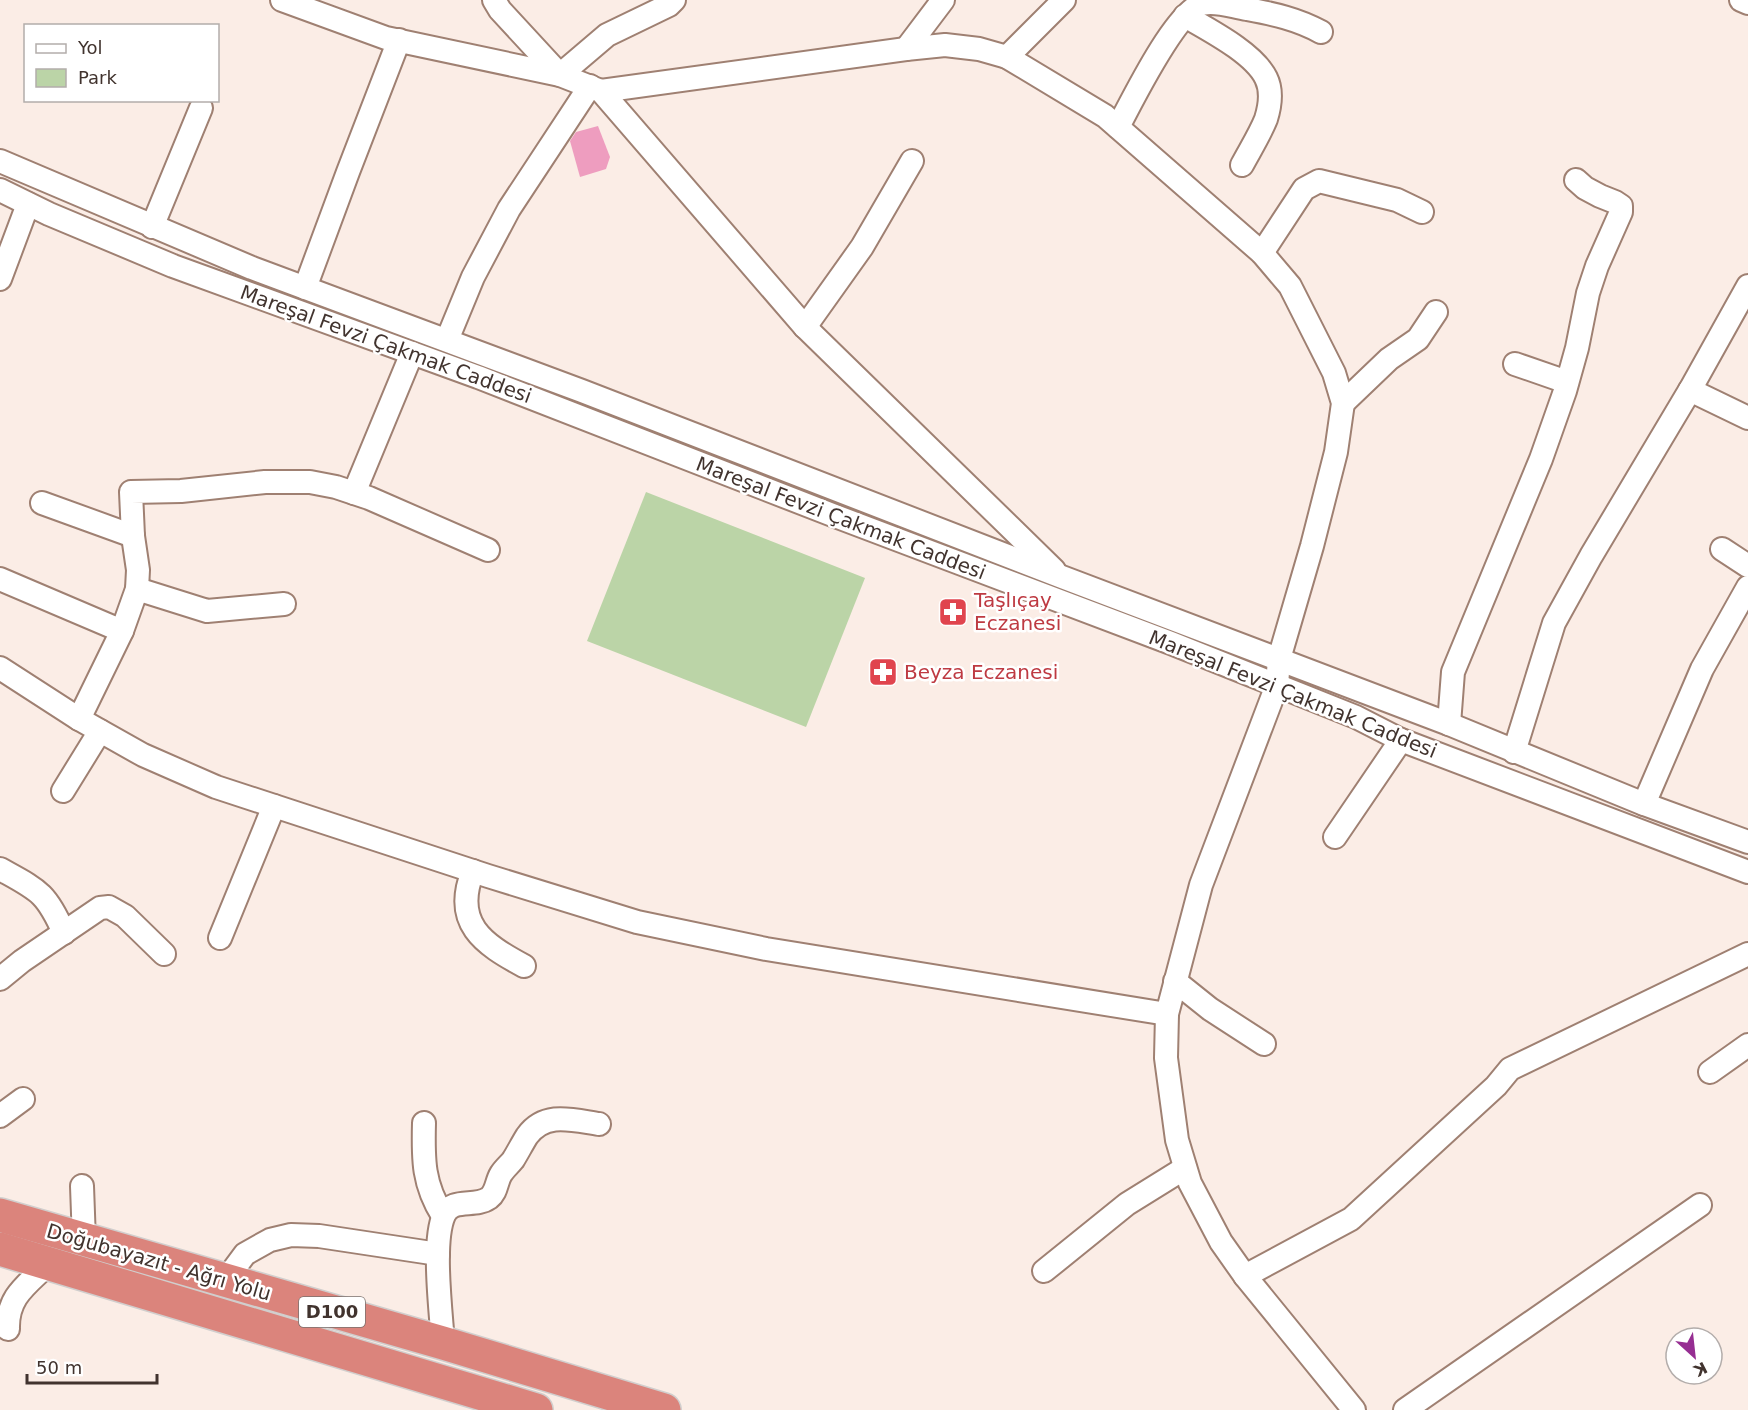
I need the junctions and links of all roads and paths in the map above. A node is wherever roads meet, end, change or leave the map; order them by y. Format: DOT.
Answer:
graph roads {
  1 [pos="282,0"];
  2 [pos="494,0"];
  3 [pos="674,0"];
  4 [pos="943,0"];
  5 [pos="1064,0"];
  6 [pos="1741,0"];
  7 [pos="1748,3"];
  8 [pos="1185,15"];
  9 [pos="1321,32"];
  10 [pos="399,40"];
  11 [pos="906,49"];
  12 [pos="1008,57"];
  13 [pos="560,75"];
  14 [pos="596,88"];
  15 [pos="201,108"];
  16 [pos="1118,127"];
  17 [pos="912,161"];
  18 [pos="0,162"];
  19 [pos="1242,165"];
  20 [pos="1576,180"];
  21 [pos="0,190"];
  22 [pos="28,204"];
  23 [pos="1422,212"];
  24 [pos="152,227"];
  25 [pos="1262,253"];
  26 [pos="0,279"];
  27 [pos="1748,286"];
  28 [pos="305,288"];
  29 [pos="1436,312"];
  30 [pos="805,327"];
  31 [pos="447,340"];
  32 [pos="412,352"];
  33 [pos="1515,364"];
  34 [pos="1567,382"];
  35 [pos="1689,390"];
  36 [pos="1343,403"];
  37 [pos="1748,418"];
  38 [pos="354,493"];
  39 [pos="42,502"];
  40 [pos="133,536"];
  41 [pos="1722,549"];
  42 [pos="488,550"];
  43 [pos="1748,566"];
  44 [pos="1062,577"];
  45 [pos="0,579"];
  46 [pos="1748,586"];
  47 [pos="136,589"];
  48 [pos="284,604"];
  49 [pos="122,631"];
  50 [pos="1279,659"];
  51 [pos="0,668"];
  52 [pos="1277,685"];
  53 [pos="79,719"];
  54 [pos="1449,724"];
  55 [pos="100,731"];
  56 [pos="1401,740"];
  57 [pos="1514,752"];
  58 [pos="63,791"];
  59 [pos="1644,804"];
  60 [pos="274,806"];
  61 [pos="1335,837"];
  62 [pos="1748,842"];
  63 [pos="0,869"];
  64 [pos="473,871"];
  65 [pos="1748,872"];
  66 [pos="64,933"];
  67 [pos="220,938"];
  68 [pos="164,954"];
  69 [pos="1748,954"];
  70 [pos="524,966"];
  71 [pos="0,979"];
  72 [pos="1175,981"];
  73 [pos="1167,1014"];
  74 [pos="1264,1044"];
  75 [pos="1748,1045"];
  76 [pos="1710,1072"];
  77 [pos="22,1099"];
  78 [pos="0,1116"];
  79 [pos="424,1123"];
  80 [pos="598,1124"];
  81 [pos="1185,1168"];
  82 [pos="82,1185"];
  83 [pos="1700,1205"];
  84 [pos="0,1215"];
  85 [pos="443,1216"];
  86 [pos="84,1241"];
  87 [pos="0,1249"];
  88 [pos="438,1254"];
  89 [pos="50,1263"];
  90 [pos="1044,1271"];
  91 [pos="1245,1276"];
  92 [pos="225,1281"];
  93 [pos="8,1329"];
  94 [pos="443,1343"];
  95 [pos="536,1410"];
  96 [pos="663,1410"];
  97 [pos="1354,1410"];
  98 [pos="1405,1410"];
  1 -- 10 [label="street"];
  2 -- 13 [label="street"];
  3 -- 13 [label="street"];
  4 -- 11 [label="street"];
  5 -- 12 [label="street"];
  6 -- 7 [label="street"];
  8 -- 9 [label="street"];
  8 -- 16 [label="street"];
  8 -- 19 [label="street"];
  10 -- 13 [label="street"];
  10 -- 28 [label="street"];
  11 -- 12 [label="street"];
  11 -- 14 [label="street"];
  12 -- 16 [label="street"];
  13 -- 14 [label="street"];
  14 -- 30 [label="street"];
  14 -- 31 [label="street"];
  15 -- 24 [label="street"];
  16 -- 25 [label="street"];
  17 -- 30 [label="street"];
  18 -- 24 [label="street, Mareşal Fevzi Çakmak Caddesi"];
  20 -- 34 [label="street"];
  21 -- 22 [label="street, Mareşal Fevzi Çakmak Caddesi"];
  22 -- 26 [label="street"];
  22 -- 32 [label="street, Mareşal Fevzi Çakmak Caddesi"];
  23 -- 25 [label="street"];
  24 -- 28 [label="street, Mareşal Fevzi Çakmak Caddesi"];
  25 -- 36 [label="street"];
  27 -- 35 [label="street"];
  28 -- 31 [label="street, Mareşal Fevzi Çakmak Caddesi"];
  29 -- 36 [label="street"];
  30 -- 44 [label="street"];
  31 -- 44 [label="street, Mareşal Fevzi Çakmak Caddesi"];
  32 -- 38 [label="street"];
  32 -- 52 [label="street, Mareşal Fevzi Çakmak Caddesi"];
  33 -- 34 [label="street"];
  34 -- 54 [label="street"];
  35 -- 37 [label="street"];
  35 -- 57 [label="street"];
  36 -- 50 [label="street"];
  38 -- 40 [label="street"];
  38 -- 42 [label="street"];
  39 -- 40 [label="street"];
  40 -- 47 [label="street"];
  41 -- 43 [label="street"];
  44 -- 50 [label="street, Mareşal Fevzi Çakmak Caddesi"];
  45 -- 49 [label="street"];
  46 -- 59 [label="street"];
  47 -- 48 [label="street"];
  47 -- 49 [label="street"];
  49 -- 53 [label="street"];
  50 -- 52 [label="street"];
  50 -- 54 [label="street, Mareşal Fevzi Çakmak Caddesi"];
  51 -- 53 [label="street"];
  52 -- 56 [label="street, Mareşal Fevzi Çakmak Caddesi"];
  52 -- 72 [label="street"];
  53 -- 55 [label="street"];
  54 -- 57 [label="street, Mareşal Fevzi Çakmak Caddesi"];
  55 -- 58 [label="street"];
  55 -- 60 [label="street"];
  56 -- 61 [label="street"];
  56 -- 65 [label="street, Mareşal Fevzi Çakmak Caddesi"];
  57 -- 59 [label="street, Mareşal Fevzi Çakmak Caddesi"];
  59 -- 62 [label="street, Mareşal Fevzi Çakmak Caddesi"];
  60 -- 64 [label="street"];
  60 -- 67 [label="street"];
  63 -- 66 [label="street"];
  64 -- 70 [label="street"];
  64 -- 73 [label="street"];
  66 -- 68 [label="street"];
  66 -- 71 [label="street"];
  69 -- 91 [label="street"];
  72 -- 73 [label="street"];
  72 -- 74 [label="street"];
  73 -- 81 [label="street"];
  75 -- 76 [label="street"];
  77 -- 78 [label="street"];
  79 -- 85 [label="street"];
  80 -- 85 [label="street"];
  81 -- 90 [label="street"];
  81 -- 91 [label="street"];
  82 -- 86 [label="street"];
  83 -- 98 [label="street"];
  84 -- 86 [label="highway, Doğubayazıt - Ağrı Yolu / D100"];
  85 -- 88 [label="street"];
  86 -- 92 [label="highway, Doğubayazıt - Ağrı Yolu / D100"];
  87 -- 89 [label="highway, Doğubayazıt - Ağrı Yolu / D100"];
  88 -- 92 [label="street"];
  88 -- 94 [label="street"];
  89 -- 93 [label="street"];
  89 -- 95 [label="highway, Doğubayazıt - Ağrı Yolu / D100"];
  91 -- 97 [label="street"];
  92 -- 94 [label="highway, Doğubayazıt - Ağrı Yolu / D100"];
  94 -- 96 [label="highway, Doğubayazıt - Ağrı Yolu / D100"];
}
